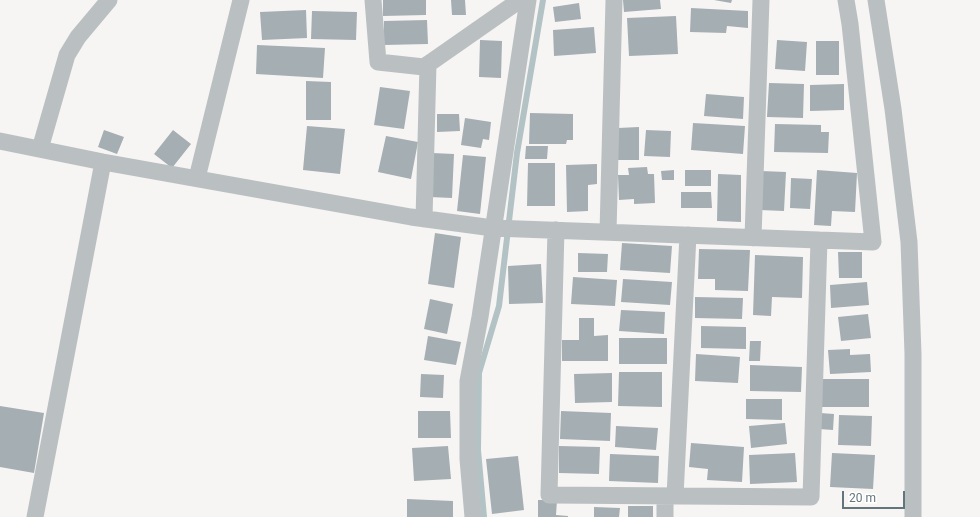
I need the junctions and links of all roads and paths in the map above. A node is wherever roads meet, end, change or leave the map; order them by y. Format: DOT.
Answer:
graph roads {
  1 [pos="109,0"];
  2 [pos="241,0"];
  3 [pos="373,0"];
  4 [pos="520,0"];
  5 [pos="528,0"];
  6 [pos="614,0"];
  7 [pos="761,0"];
  8 [pos="846,0"];
  9 [pos="876,0"];
  10 [pos="428,64"];
  11 [pos="0,141"];
  12 [pos="40,149"];
  13 [pos="103,162"];
  14 [pos="198,178"];
  15 [pos="424,219"];
  16 [pos="493,228"];
  17 [pos="556,230"];
  18 [pos="608,232"];
  19 [pos="688,235"];
  20 [pos="753,238"];
  21 [pos="819,240"];
  22 [pos="670,496"];
  23 [pos="36,517"];
  24 [pos="472,517"];
  25 [pos="665,517"];
  26 [pos="913,517"];
  1 -- 12 [label="street"];
  2 -- 14 [label="street"];
  3 -- 10 [label="street"];
  4 -- 10 [label="street"];
  5 -- 16 [label="street"];
  6 -- 18 [label="street"];
  7 -- 20 [label="street"];
  8 -- 21 [label="street"];
  9 -- 26 [label="street"];
  10 -- 15 [label="street"];
  11 -- 12 [label="street"];
  12 -- 13 [label="street"];
  13 -- 14 [label="street"];
  13 -- 23 [label="street"];
  14 -- 15 [label="street"];
  15 -- 16 [label="street"];
  16 -- 17 [label="street"];
  16 -- 24 [label="street"];
  17 -- 18 [label="street"];
  17 -- 22 [label="street"];
  18 -- 19 [label="street"];
  19 -- 20 [label="street"];
  19 -- 22 [label="street"];
  20 -- 21 [label="street"];
  21 -- 22 [label="street"];
  22 -- 25 [label="street"];
}
